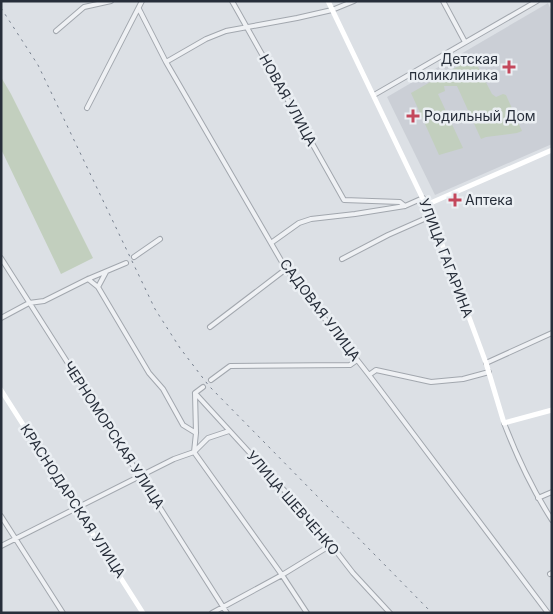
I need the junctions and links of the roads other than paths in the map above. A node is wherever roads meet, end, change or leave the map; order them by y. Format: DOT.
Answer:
graph roads {
  1 [pos="111,1"];
  2 [pos="142,1"];
  3 [pos="232,1"];
  4 [pos="328,1"];
  5 [pos="354,1"];
  6 [pos="444,1"];
  7 [pos="537,1"];
  8 [pos="139,9"];
  9 [pos="332,10"];
  10 [pos="247,27"];
  11 [pos="56,31"];
  12 [pos="465,42"];
  13 [pos="166,62"];
  14 [pos="374,95"];
  15 [pos="87,108"];
  16 [pos="552,150"];
  17 [pos="423,198"];
  18 [pos="426,205"];
  19 [pos="405,206"];
  20 [pos="431,216"];
  21 [pos="160,239"];
  22 [pos="271,243"];
  23 [pos="134,257"];
  24 [pos="1,258"];
  25 [pos="342,259"];
  26 [pos="126,263"];
  27 [pos="286,269"];
  28 [pos="107,271"];
  29 [pos="88,279"];
  30 [pos="98,288"];
  31 [pos="29,302"];
  32 [pos="1,318"];
  33 [pos="210,327"];
  34 [pos="552,333"];
  35 [pos="357,360"];
  36 [pos="486,363"];
  37 [pos="489,372"];
  38 [pos="369,375"];
  39 [pos="211,380"];
  40 [pos="203,387"];
  41 [pos="1,390"];
  42 [pos="195,393"];
  43 [pos="552,410"];
  44 [pos="504,423"];
  45 [pos="229,431"];
  46 [pos="196,433"];
  47 [pos="194,452"];
  48 [pos="141,476"];
  49 [pos="552,492"];
  50 [pos="538,498"];
  51 [pos="77,507"];
  52 [pos="1,516"];
  53 [pos="552,520"];
  54 [pos="16,539"];
  55 [pos="331,545"];
  56 [pos="1,546"];
  57 [pos="282,575"];
  58 [pos="223,607"];
  59 [pos="63,613"];
  60 [pos="144,613"];
  61 [pos="212,613"];
  62 [pos="227,613"];
  63 [pos="307,613"];
  64 [pos="390,613"];
  65 [pos="548,613"];
  1 -- 11 [label="street"];
  2 -- 8 [label="street"];
  3 -- 10 [label="street, НОВАЯ УЛИЦА"];
  4 -- 9 [label="street, УЛИЦА ГАГАРИНА"];
  5 -- 9 [label="street"];
  6 -- 12 [label="street"];
  7 -- 12 [label="street"];
  8 -- 13 [label="street, САДОВАЯ УЛИЦА"];
  8 -- 15 [label="street"];
  9 -- 10 [label="street"];
  9 -- 14 [label="street, УЛИЦА ГАГАРИНА"];
  10 -- 13 [label="street"];
  10 -- 19 [label="street, НОВАЯ УЛИЦА"];
  12 -- 14 [label="street"];
  13 -- 22 [label="street, САДОВАЯ УЛИЦА"];
  14 -- 17 [label="street, УЛИЦА ГАГАРИНА"];
  16 -- 18 [label="street"];
  17 -- 18 [label="street, УЛИЦА ГАГАРИНА"];
  17 -- 19 [label="street"];
  18 -- 20 [label="street, УЛИЦА ГАГАРИНА"];
  19 -- 22 [label="street"];
  20 -- 25 [label="street"];
  20 -- 36 [label="street, УЛИЦА ГАГАРИНА"];
  21 -- 23 [label="street"];
  22 -- 27 [label="street, САДОВАЯ УЛИЦА"];
  24 -- 31 [label="street, ЧЕРНОМОРСКАЯ УЛИЦА"];
  26 -- 28 [label="street"];
  27 -- 33 [label="street"];
  27 -- 35 [label="street, САДОВАЯ УЛИЦА"];
  28 -- 29 [label="street"];
  28 -- 30 [label="street"];
  29 -- 30 [label="street"];
  29 -- 31 [label="street"];
  30 -- 46 [label="street"];
  31 -- 32 [label="street"];
  31 -- 48 [label="street, ЧЕРНОМОРСКАЯ УЛИЦА"];
  34 -- 36 [label="street"];
  35 -- 38 [label="street, САДОВАЯ УЛИЦА"];
  35 -- 39 [label="street"];
  36 -- 37 [label="street, УЛИЦА ГАГАРИНА"];
  37 -- 38 [label="street"];
  37 -- 44 [label="street, УЛИЦА ГАГАРИНА"];
  38 -- 65 [label="street, САДОВАЯ УЛИЦА"];
  40 -- 42 [label="street"];
  41 -- 51 [label="street, КРАСНОДАРСКАЯ УЛИЦА"];
  42 -- 45 [label="street, УЛИЦА ШЕВЧЕНКО"];
  42 -- 46 [label="street"];
  43 -- 44 [label="street"];
  44 -- 50 [label="street, УЛИЦА ГАГАРИНА"];
  45 -- 47 [label="street"];
  45 -- 55 [label="street, УЛИЦА ШЕВЧЕНКО"];
  46 -- 47 [label="street"];
  47 -- 48 [label="street"];
  47 -- 57 [label="street"];
  48 -- 51 [label="street"];
  48 -- 58 [label="street, ЧЕРНОМОРСКАЯ УЛИЦА"];
  49 -- 50 [label="street"];
  50 -- 53 [label="street, УЛИЦА ГАГАРИНА"];
  51 -- 54 [label="street"];
  51 -- 60 [label="street, КРАСНОДАРСКАЯ УЛИЦА"];
  52 -- 54 [label="street"];
  54 -- 56 [label="street"];
  54 -- 59 [label="street"];
  55 -- 57 [label="street"];
  55 -- 64 [label="street, УЛИЦА ШЕВЧЕНКО"];
  57 -- 58 [label="street"];
  57 -- 63 [label="street"];
  58 -- 61 [label="street"];
  58 -- 62 [label="street, ЧЕРНОМОРСКАЯ УЛИЦА"];
}
